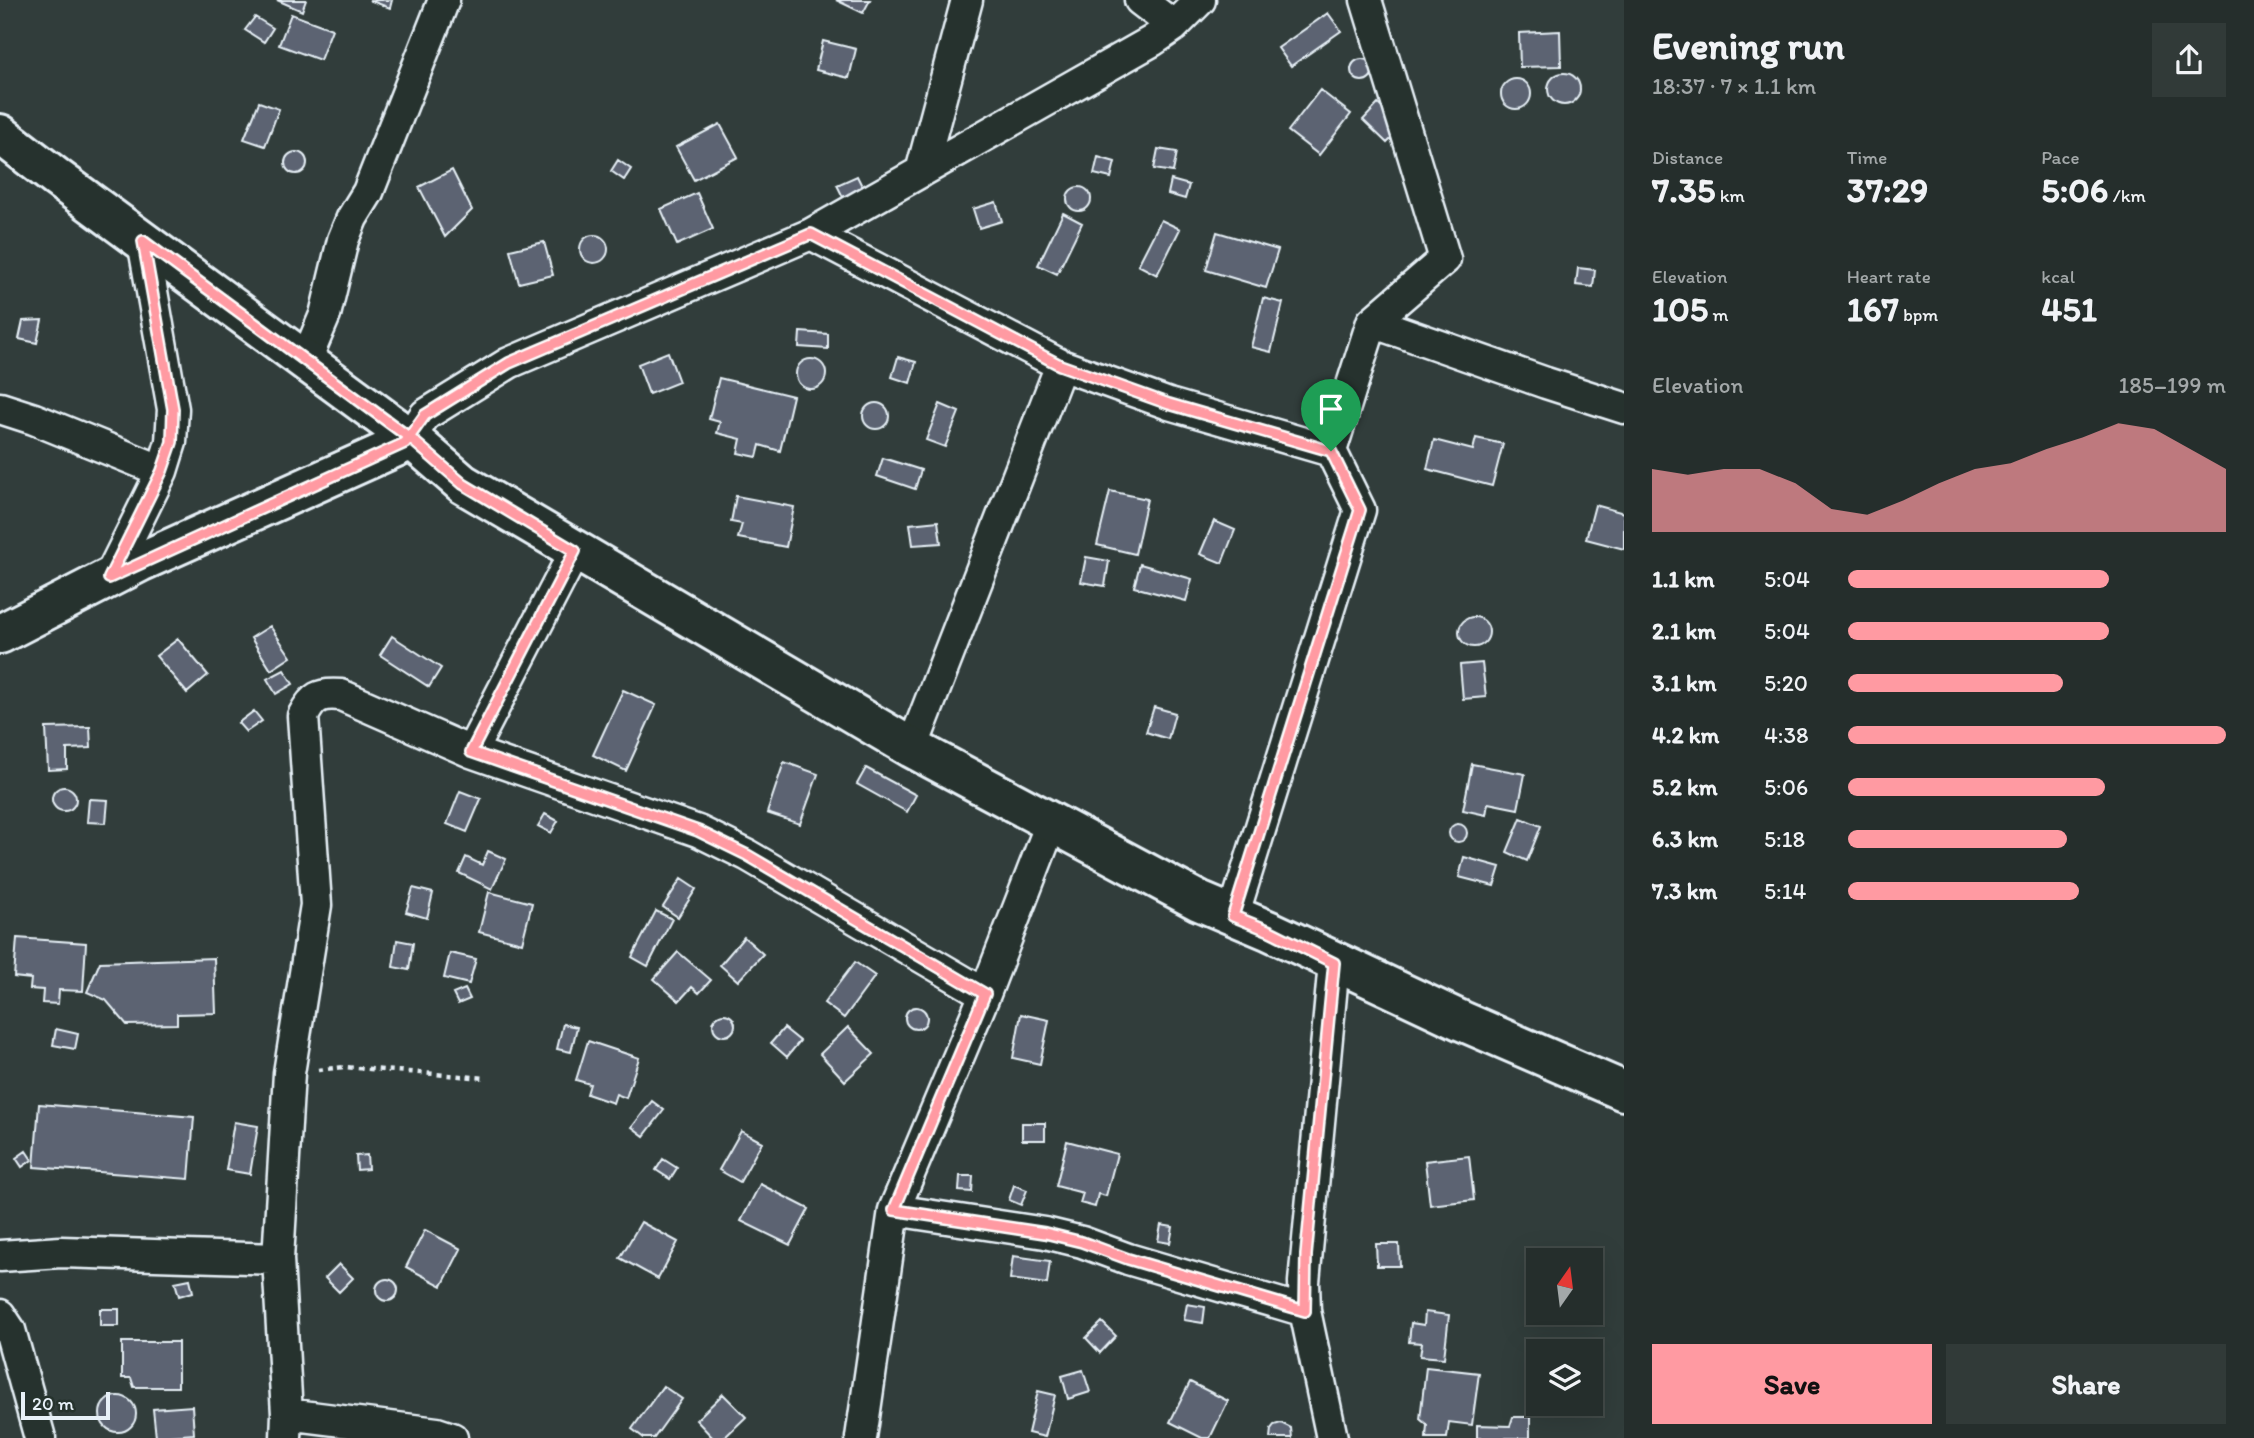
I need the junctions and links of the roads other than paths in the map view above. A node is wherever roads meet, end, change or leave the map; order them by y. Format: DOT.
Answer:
graph roads {
  1 [pos="444,0"];
  2 [pos="967,0"];
  3 [pos="1140,0"];
  4 [pos="1200,0"];
  5 [pos="1366,0"];
  6 [pos="1174,26"];
  7 [pos="0,134"];
  8 [pos="921,172"];
  9 [pos="811,234"];
  10 [pos="143,241"];
  11 [pos="1373,322"];
  12 [pos="305,362"];
  13 [pos="1060,365"];
  14 [pos="0,408"];
  15 [pos="1624,408"];
  16 [pos="410,438"];
  17 [pos="1331,451"];
  18 [pos="162,471"];
  19 [pos="575,551"];
  20 [pos="109,578"];
  21 [pos="10,620"];
  22 [pos="912,748"];
  23 [pos="471,752"];
  24 [pos="1052,821"];
  25 [pos="1233,916"];
  26 [pos="1334,963"];
  27 [pos="985,994"];
  28 [pos="1624,1091"];
  29 [pos="894,1210"];
  30 [pos="0,1256"];
  31 [pos="278,1259"];
  32 [pos="1305,1311"];
  33 [pos="0,1315"];
  34 [pos="287,1426"];
  35 [pos="40,1438"];
  36 [pos="453,1438"];
  37 [pos="861,1438"];
  38 [pos="1332,1438"];
  1 -- 12 [label="street"];
  2 -- 8 [label="street"];
  3 -- 6 [label="street"];
  4 -- 6 [label="street"];
  5 -- 11 [label="street"];
  6 -- 8 [label="street"];
  7 -- 10 [label="street"];
  8 -- 9 [label="street"];
  9 -- 13 [label="street"];
  9 -- 16 [label="street"];
  10 -- 12 [label="street"];
  10 -- 18 [label="street"];
  11 -- 15 [label="street"];
  11 -- 17 [label="street"];
  12 -- 16 [label="street"];
  13 -- 17 [label="street"];
  13 -- 22 [label="street"];
  14 -- 18 [label="street"];
  16 -- 19 [label="street"];
  16 -- 20 [label="street"];
  17 -- 25 [label="street"];
  18 -- 20 [label="street"];
  19 -- 22 [label="street"];
  19 -- 23 [label="street"];
  20 -- 21 [label="street"];
  22 -- 24 [label="street"];
  23 -- 27 [label="street"];
  23 -- 31 [label="street"];
  24 -- 25 [label="street"];
  24 -- 27 [label="street"];
  25 -- 26 [label="street"];
  26 -- 28 [label="street"];
  26 -- 32 [label="street"];
  27 -- 29 [label="street"];
  29 -- 32 [label="street"];
  29 -- 37 [label="street"];
  30 -- 31 [label="street"];
  31 -- 34 [label="street"];
  32 -- 38 [label="street"];
  33 -- 35 [label="street"];
  34 -- 36 [label="street"];
}
